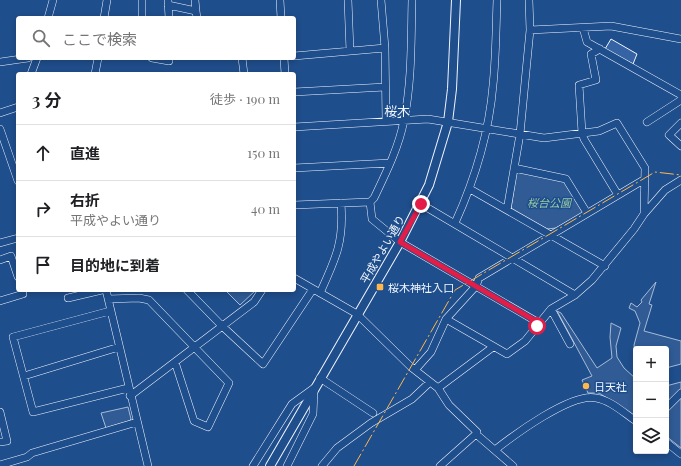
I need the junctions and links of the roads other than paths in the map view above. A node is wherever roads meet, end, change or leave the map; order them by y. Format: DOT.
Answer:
graph roads {
  1 [pos="53,0"];
  2 [pos="107,0"];
  3 [pos="142,0"];
  4 [pos="195,0"];
  5 [pos="280,0"];
  6 [pos="348,0"];
  7 [pos="381,0"];
  8 [pos="412,0"];
  9 [pos="456,0"];
  10 [pos="497,0"];
  11 [pos="528,0"];
  12 [pos="168,2"];
  13 [pos="196,14"];
  14 [pos="49,16"];
  15 [pos="104,16"];
  16 [pos="142,16"];
  17 [pos="168,16"];
  18 [pos="281,16"];
  19 [pos="584,28"];
  20 [pos="530,30"];
  21 [pos="681,39"];
  22 [pos="385,48"];
  23 [pos="600,49"];
  24 [pos="350,51"];
  25 [pos="296,56"];
  26 [pos="16,60"];
  27 [pos="36,60"];
  28 [pos="98,60"];
  29 [pos="242,60"];
  30 [pos="284,60"];
  31 [pos="0,62"];
  32 [pos="32,72"];
  33 [pos="95,72"];
  34 [pos="244,72"];
  35 [pos="285,72"];
  36 [pos="385,87"];
  37 [pos="296,92"];
  38 [pos="681,95"];
  39 [pos="681,100"];
  40 [pos="16,108"];
  41 [pos="0,112"];
  42 [pos="404,121"];
  43 [pos="386,122"];
  44 [pos="448,122"];
  45 [pos="647,122"];
  46 [pos="681,123"];
  47 [pos="296,127"];
  48 [pos="487,128"];
  49 [pos="0,129"];
  50 [pos="582,133"];
  51 [pos="520,134"];
  52 [pos="681,146"];
  53 [pos="390,163"];
  54 [pos="296,168"];
  55 [pos="514,168"];
  56 [pos="16,175"];
  57 [pos="645,179"];
  58 [pos="681,180"];
  59 [pos="470,188"];
  60 [pos="618,195"];
  61 [pos="370,202"];
  62 [pos="340,203"];
  63 [pos="421,204"];
  64 [pos="296,205"];
  65 [pos="508,210"];
  66 [pos="587,213"];
  67 [pos="644,214"];
  68 [pos="455,223"];
  69 [pos="551,235"];
  70 [pos="16,239"];
  71 [pos="400,242"];
  72 [pos="0,243"];
  73 [pos="512,257"];
  74 [pos="0,260"];
  75 [pos="604,266"];
  76 [pos="16,271"];
  77 [pos="296,279"];
  78 [pos="476,286"];
  79 [pos="317,291"];
  80 [pos="22,292"];
  81 [pos="94,292"];
  82 [pos="106,292"];
  83 [pos="189,292"];
  84 [pos="261,292"];
  85 [pos="575,295"];
  86 [pos="68,298"];
  87 [pos="108,299"];
  88 [pos="0,301"];
  89 [pos="551,309"];
  90 [pos="110,311"];
  91 [pos="357,314"];
  92 [pos="446,319"];
  93 [pos="539,323"];
  94 [pos="222,326"];
  95 [pos="570,344"];
  96 [pos="196,346"];
  97 [pos="118,347"];
  98 [pos="493,347"];
  99 [pos="175,362"];
  100 [pos="415,370"];
  101 [pos="24,376"];
  102 [pos="320,378"];
  103 [pos="430,382"];
  104 [pos="128,388"];
  105 [pos="314,388"];
  106 [pos="438,388"];
  107 [pos="681,393"];
  108 [pos="130,396"];
  109 [pos="669,405"];
  110 [pos="0,412"];
  111 [pos="373,413"];
  112 [pos="633,419"];
  113 [pos="137,422"];
  114 [pos="476,434"];
  115 [pos="0,442"];
  116 [pos="669,444"];
  117 [pos="494,450"];
  118 [pos="681,454"];
  119 [pos="0,465"];
  120 [pos="148,466"];
  121 [pos="253,466"];
  122 [pos="270,466"];
  123 [pos="287,466"];
  124 [pos="322,466"];
  125 [pos="440,466"];
  126 [pos="513,466"];
  1 -- 14 [label="street"];
  2 -- 15 [label="street"];
  3 -- 16 [label="street"];
  4 -- 13 [label="street"];
  5 -- 18 [label="street"];
  6 -- 24 [label="street"];
  7 -- 22 [label="street"];
  8 -- 42 [label="street"];
  9 -- 44 [label="street, 平成やよい通り"];
  10 -- 48 [label="street"];
  11 -- 20 [label="street"];
  12 -- 13 [label="street"];
  12 -- 17 [label="street"];
  19 -- 20 [label="street"];
  19 -- 21 [label="street"];
  19 -- 23 [label="street"];
  20 -- 51 [label="street"];
  22 -- 24 [label="street"];
  22 -- 36 [label="street"];
  23 -- 38 [label="street"];
  23 -- 50 [label="street"];
  24 -- 25 [label="street"];
  26 -- 31 [label="street"];
  27 -- 32 [label="street"];
  28 -- 33 [label="street"];
  29 -- 34 [label="street"];
  30 -- 35 [label="street"];
  36 -- 37 [label="street"];
  36 -- 43 [label="street"];
  39 -- 45 [label="street"];
  40 -- 41 [label="street"];
  42 -- 43 [label="street"];
  42 -- 44 [label="street"];
  42 -- 53 [label="street"];
  43 -- 47 [label="street"];
  44 -- 48 [label="street"];
  44 -- 63 [label="street, 平成やよい通り"];
  46 -- 52 [label="street"];
  48 -- 51 [label="street"];
  48 -- 59 [label="street"];
  49 -- 56 [label="street"];
  50 -- 51 [label="street"];
  50 -- 57 [label="street"];
  50 -- 60 [label="street"];
  51 -- 55 [label="street"];
  53 -- 54 [label="street"];
  53 -- 61 [label="street"];
  55 -- 65 [label="street"];
  55 -- 66 [label="street"];
  57 -- 60 [label="street"];
  57 -- 67 [label="street"];
  58 -- 67 [label="street"];
  59 -- 65 [label="street"];
  59 -- 68 [label="street"];
  60 -- 66 [label="street"];
  61 -- 62 [label="street"];
  61 -- 71 [label="street"];
  62 -- 64 [label="street"];
  62 -- 79 [label="street"];
  63 -- 68 [label="street"];
  63 -- 71 [label="street, 平成やよい通り"];
  65 -- 69 [label="street"];
  66 -- 69 [label="street"];
  67 -- 75 [label="street"];
  68 -- 73 [label="street"];
  69 -- 73 [label="street"];
  69 -- 75 [label="street"];
  70 -- 72 [label="street"];
  71 -- 78 [label="street"];
  71 -- 91 [label="street, 平成やよい通り"];
  73 -- 78 [label="street"];
  73 -- 85 [label="street"];
  74 -- 76 [label="street"];
  75 -- 85 [label="street"];
  77 -- 79 [label="street"];
  78 -- 92 [label="street"];
  78 -- 93 [label="street"];
  79 -- 91 [label="street"];
  79 -- 94 [label="street"];
  80 -- 88 [label="street"];
  81 -- 86 [label="street"];
  82 -- 87 [label="street"];
  83 -- 94 [label="street"];
  84 -- 94 [label="street"];
  85 -- 89 [label="street"];
  87 -- 90 [label="street"];
  87 -- 96 [label="street"];
  89 -- 93 [label="street"];
  89 -- 95 [label="street"];
  90 -- 97 [label="street"];
  90 -- 101 [label="street"];
  91 -- 100 [label="street"];
  91 -- 102 [label="street, 平成やよい通り"];
  92 -- 98 [label="street"];
  92 -- 100 [label="street"];
  93 -- 98 [label="street"];
  94 -- 96 [label="street"];
  96 -- 99 [label="street"];
  96 -- 99 [label="street"];
  97 -- 101 [label="street"];
  97 -- 104 [label="street"];
  98 -- 106 [label="street"];
  99 -- 108 [label="street"];
  100 -- 103 [label="street"];
  101 -- 104 [label="street"];
  102 -- 105 [label="street, 平成やよい通り"];
  102 -- 111 [label="street"];
  103 -- 106 [label="street"];
  103 -- 124 [label="street"];
  104 -- 108 [label="street"];
  105 -- 121 [label="street"];
  105 -- 122 [label="street, 平成やよい通り"];
  105 -- 123 [label="street"];
  106 -- 114 [label="street"];
  107 -- 109 [label="street"];
  108 -- 113 [label="street"];
  110 -- 115 [label="street"];
  112 -- 117 [label="street"];
  113 -- 119 [label="street"];
  113 -- 120 [label="street"];
  114 -- 117 [label="street"];
  114 -- 125 [label="street"];
  116 -- 118 [label="street"];
  117 -- 126 [label="street"];
}
